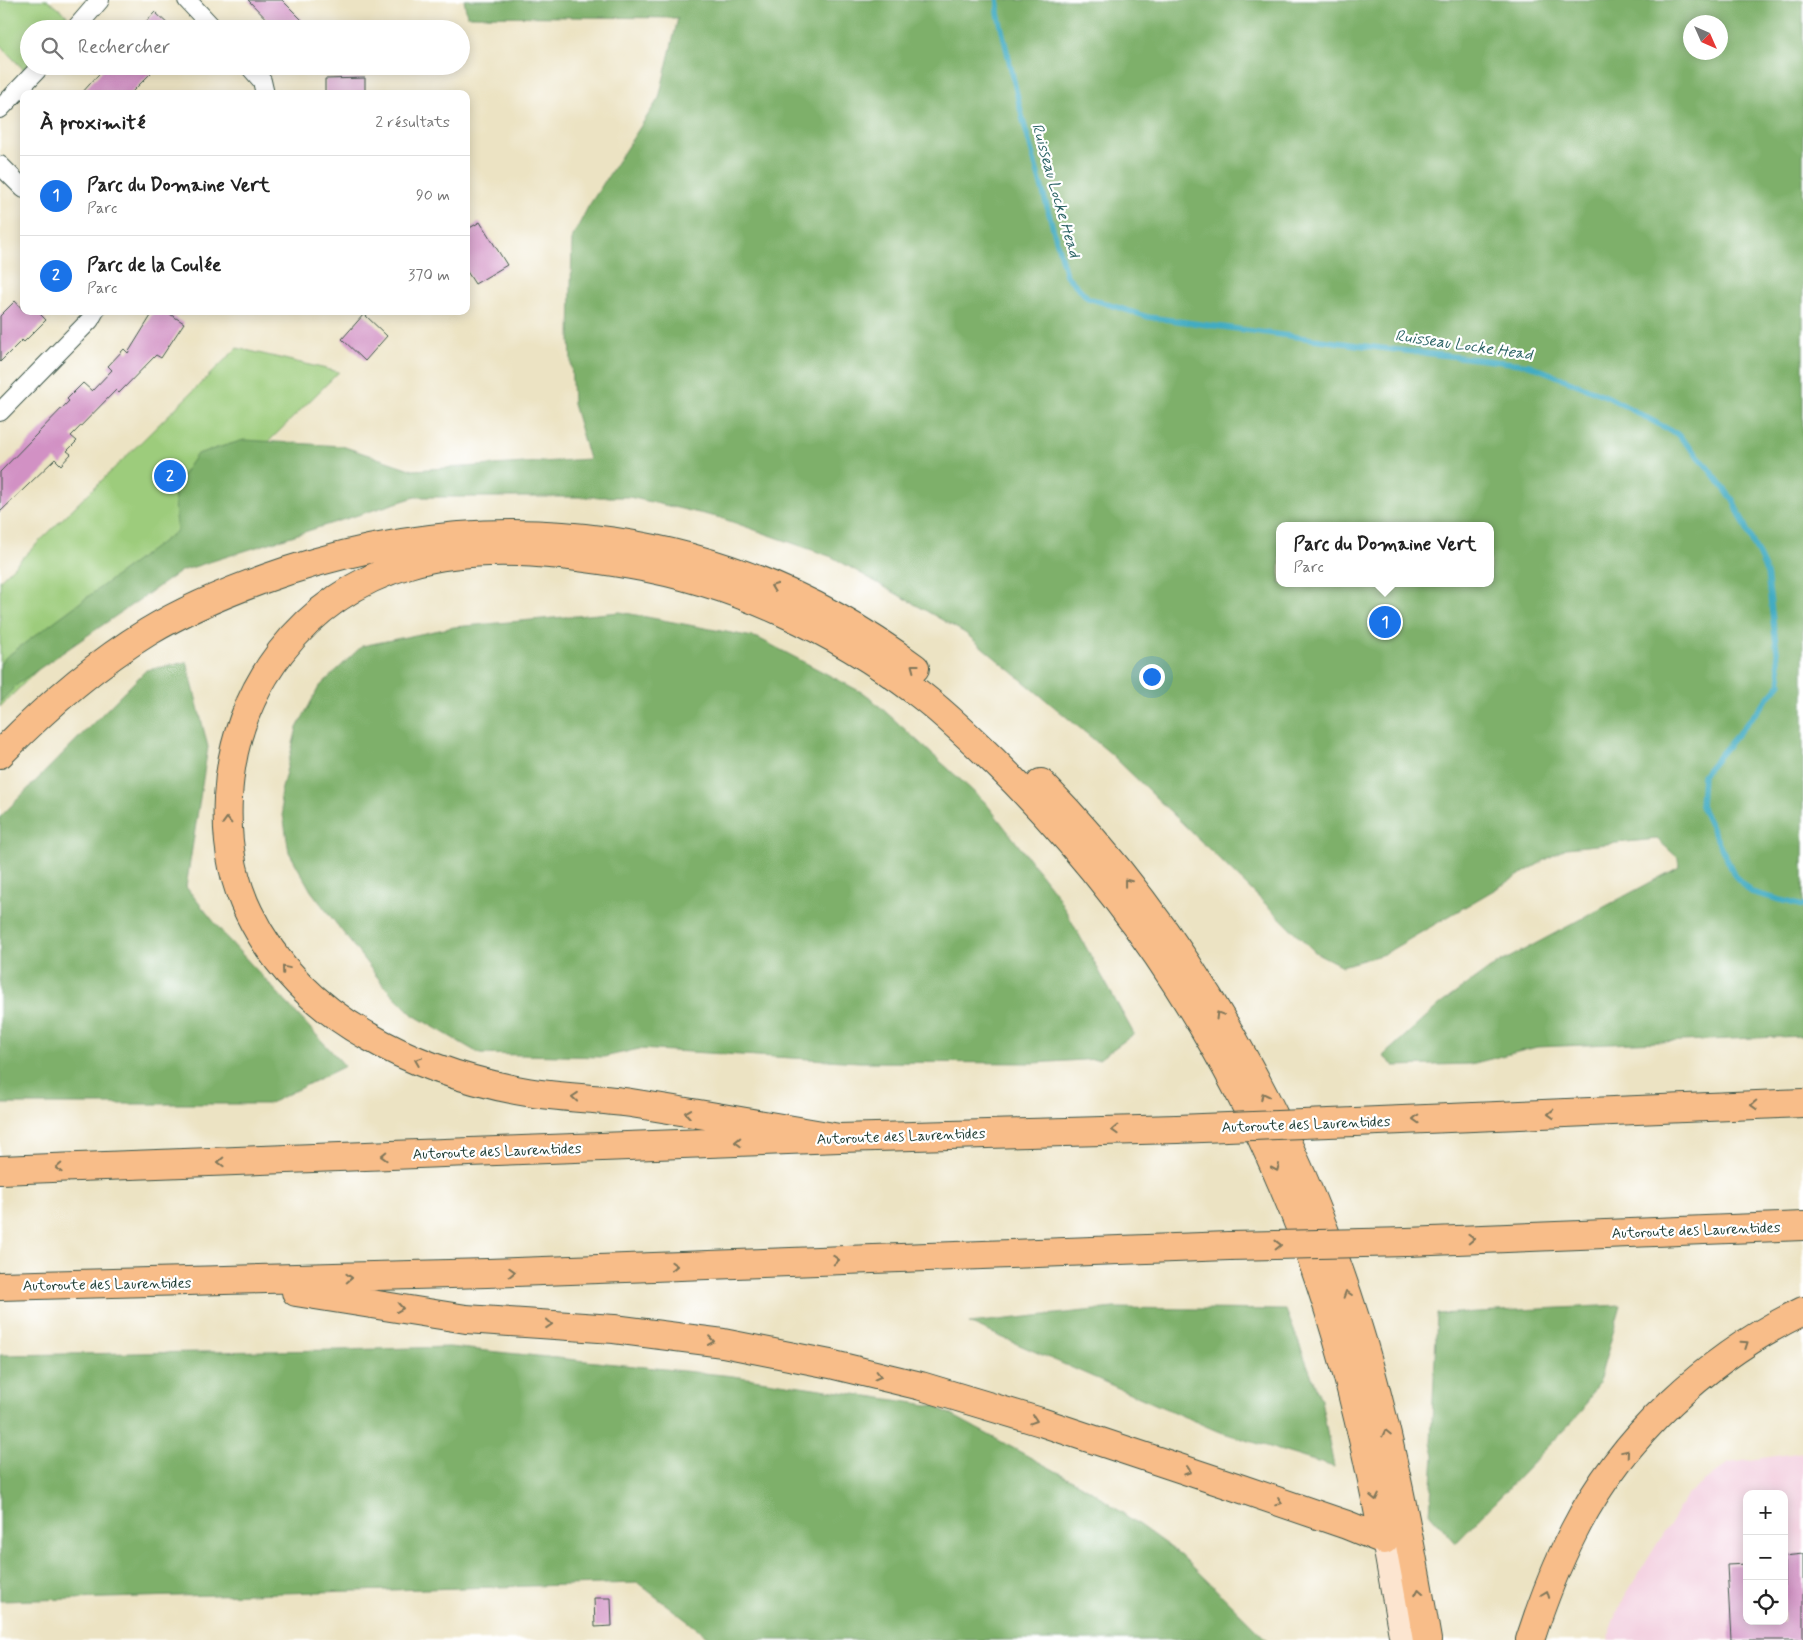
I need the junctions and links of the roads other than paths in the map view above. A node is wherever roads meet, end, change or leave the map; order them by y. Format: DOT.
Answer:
graph roads {
  1 [pos="100,0"];
  2 [pos="187,0"];
  3 [pos="83,20"];
  4 [pos="206,20"];
  5 [pos="32,75"];
  6 [pos="257,75"];
  7 [pos="264,90"];
  8 [pos="0,109"];
  9 [pos="0,165"];
  10 [pos="20,185"];
  11 [pos="93,315"];
  12 [pos="0,412"];
  13 [pos="0,754"];
  14 [pos="1803,1104"];
  15 [pos="839,1138"];
  16 [pos="0,1170"];
  17 [pos="1803,1226"];
  18 [pos="230,1281"];
  19 [pos="0,1286"];
  20 [pos="1803,1311"];
  21 [pos="1384,1540"];
  22 [pos="1402,1640"];
  23 [pos="1427,1640"];
  24 [pos="1530,1640"];
  1 -- 3 [label="street"];
  2 -- 4 [label="street"];
  5 -- 8 [label="street"];
  6 -- 7 [label="street"];
  9 -- 10 [label="street"];
  11 -- 12 [label="street"];
  23 -- 13 [label="highway, one-way"];
  14 -- 15 [label="highway, Autoroute des Laurentides, one-way, bridge"];
  15 -- 16 [label="highway, Autoroute des Laurentides, one-way"];
  15 -- 21 [label="highway, one-way"];
  18 -- 17 [label="highway, Autoroute des Laurentides, one-way, bridge"];
  18 -- 19 [label="highway, Autoroute des Laurentides"];
  18 -- 21 [label="highway, one-way"];
  24 -- 20 [label="highway, one-way"];
  21 -- 22 [label="main road"];
}
